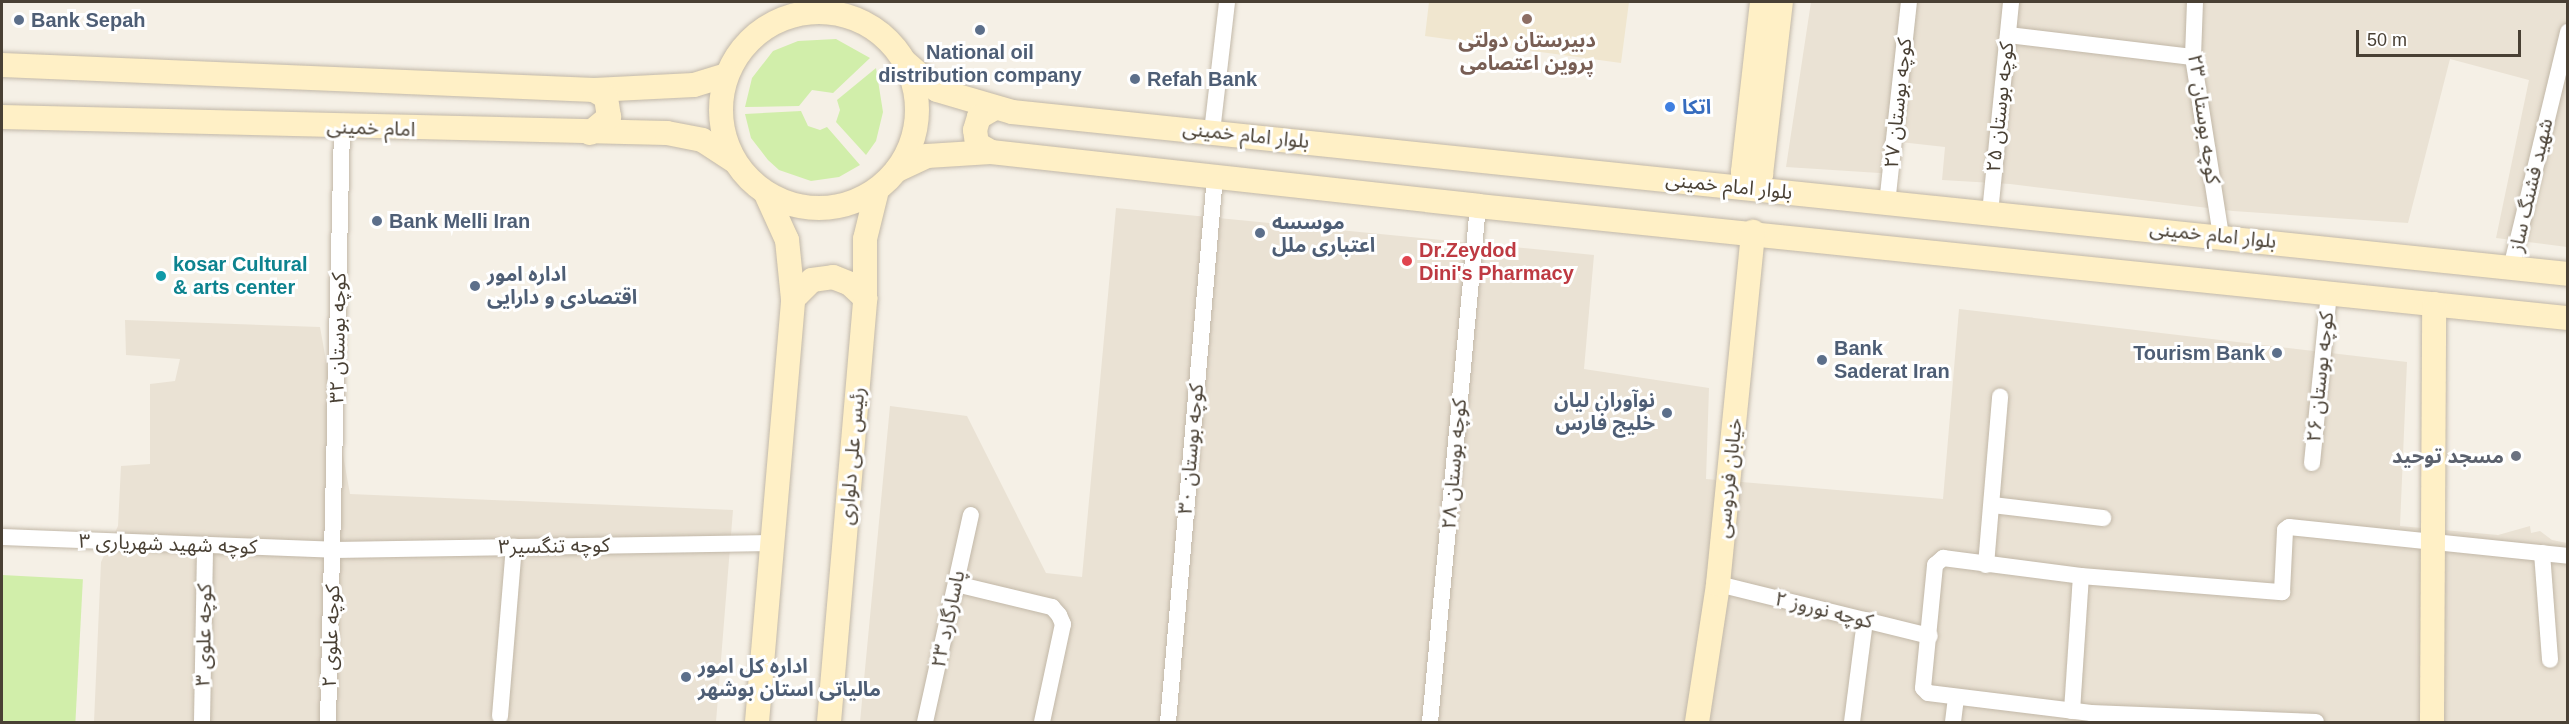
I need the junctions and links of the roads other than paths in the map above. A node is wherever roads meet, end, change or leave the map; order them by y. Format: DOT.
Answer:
graph roads {
  1 [pos="1227,2"];
  2 [pos="1762,2"];
  3 [pos="1781,2"];
  4 [pos="1908,2"];
  5 [pos="2011,2"];
  6 [pos="2195,2"];
  7 [pos="795,8"];
  8 [pos="857,11"];
  9 [pos="2568,32"];
  10 [pos="2008,35"];
  11 [pos="2193,57"];
  12 [pos="904,61"];
  13 [pos="2,65"];
  14 [pos="727,75"];
  15 [pos="594,90"];
  16 [pos="993,109"];
  17 [pos="2,117"];
  18 [pos="342,127"];
  19 [pos="1212,132"];
  20 [pos="590,134"];
  21 [pos="1755,143"];
  22 [pos="991,152"];
  23 [pos="733,160"];
  24 [pos="897,170"];
  25 [pos="1215,176"];
  26 [pos="1749,187"];
  27 [pos="877,190"];
  28 [pos="766,194"];
  29 [pos="1887,204"];
  30 [pos="1478,206"];
  31 [pos="1990,213"];
  32 [pos="1753,232"];
  33 [pos="2221,235"];
  34 [pos="2511,268"];
  35 [pos="2568,274"];
  36 [pos="2329,292"];
  37 [pos="865,298"];
  38 [pos="793,299"];
  39 [pos="2434,304"];
  40 [pos="2568,318"];
  41 [pos="2000,397"];
  42 [pos="2312,463"];
  43 [pos="1992,505"];
  44 [pos="971,515"];
  45 [pos="2103,518"];
  46 [pos="2,537"];
  47 [pos="2433,541"];
  48 [pos="773,543"];
  49 [pos="514,547"];
  50 [pos="205,548"];
  51 [pos="334,550"];
  52 [pos="2542,553"];
  53 [pos="2568,556"];
  54 [pos="1986,565"];
  55 [pos="2081,576"];
  56 [pos="956,584"];
  57 [pos="1718,584"];
  58 [pos="1865,620"];
  59 [pos="1930,636"];
  60 [pos="2550,660"];
  61 [pos="1956,697"];
  62 [pos="2072,711"];
  63 [pos="500,716"];
  64 [pos="2090,718"];
  65 [pos="2284,721"];
  66 [pos="202,723"];
  67 [pos="328,723"];
  68 [pos="757,723"];
  69 [pos="829,723"];
  70 [pos="925,723"];
  71 [pos="1042,723"];
  72 [pos="1168,723"];
  73 [pos="1430,723"];
  74 [pos="1697,723"];
  75 [pos="1852,723"];
  76 [pos="1953,723"];
  77 [pos="2316,723"];
  78 [pos="2432,723"];
  1 -- 19 [label="street"];
  2 -- 21 [label="street"];
  3 -- 21 [label="street"];
  4 -- 29 [label="street, کوچه بوستان ۲۷"];
  5 -- 10 [label="street, کوچه بوستان ۲۵"];
  6 -- 11 [label="street, کوچه بوستان ۲۳"];
  7 -- 8 [label="street"];
  7 -- 14 [label="street"];
  8 -- 12 [label="street"];
  9 -- 34 [label="street, شهید فشنگ ساز"];
  10 -- 11 [label="street"];
  10 -- 31 [label="street, کوچه بوستان ۲۵"];
  11 -- 33 [label="street, کوچه بوستان ۲۳"];
  12 -- 16 [label="street, بلوار امام خمینی"];
  12 -- 24 [label="street"];
  13 -- 15 [label="street"];
  14 -- 15 [label="street"];
  14 -- 23 [label="street"];
  15 -- 20 [label="street"];
  16 -- 19 [label="street, بلوار امام خمینی"];
  16 -- 22 [label="street"];
  17 -- 18 [label="street, امام خمینی"];
  18 -- 20 [label="street, امام خمینی"];
  18 -- 51 [label="street, کوچه بوستان ۳۲"];
  19 -- 26 [label="street, بلوار امام خمینی"];
  20 -- 23 [label="street, امام خمینی"];
  21 -- 26 [label="street"];
  22 -- 24 [label="street"];
  22 -- 25 [label="street"];
  23 -- 28 [label="street"];
  24 -- 27 [label="street"];
  25 -- 30 [label="street"];
  25 -- 72 [label="street, کوچه بوستان ۳۰"];
  26 -- 29 [label="street, بلوار امام خمینی"];
  27 -- 28 [label="street"];
  27 -- 37 [label="street, رئیس علی دلواری"];
  28 -- 38 [label="street"];
  29 -- 31 [label="street, بلوار امام خمینی"];
  30 -- 32 [label="street"];
  30 -- 73 [label="street, کوچه بوستان ۲۸"];
  31 -- 33 [label="street, بلوار امام خمینی"];
  32 -- 36 [label="street"];
  32 -- 57 [label="street, خیابان فردوسی"];
  33 -- 34 [label="street, بلوار امام خمینی"];
  34 -- 35 [label="street, بلوار امام خمینی"];
  36 -- 39 [label="street"];
  36 -- 42 [label="street, کوچه بوستان ۲۶"];
  37 -- 38 [label="street"];
  37 -- 69 [label="street, رئیس علی دلواری"];
  38 -- 48 [label="street"];
  39 -- 40 [label="street"];
  39 -- 47 [label="street"];
  41 -- 43 [label="street"];
  43 -- 45 [label="street"];
  43 -- 54 [label="street"];
  44 -- 56 [label="street, پاسارگارد ۲۳"];
  46 -- 50 [label="street, کوچه شهید شهریاری ۳"];
  47 -- 52 [label="street"];
  47 -- 55 [label="street"];
  47 -- 78 [label="street"];
  48 -- 49 [label="street, کوچه تنگسیر۳"];
  48 -- 68 [label="street"];
  49 -- 51 [label="street, کوچه تنگسیر۳"];
  49 -- 63 [label="street"];
  50 -- 51 [label="street, کوچه شهید شهریاری ۳"];
  50 -- 66 [label="street, کوچه علوی ۳"];
  51 -- 67 [label="street, کوچه علوی ۲"];
  52 -- 53 [label="street"];
  52 -- 60 [label="street"];
  54 -- 55 [label="street"];
  54 -- 59 [label="street"];
  55 -- 62 [label="street"];
  56 -- 70 [label="street, پاسارگارد ۲۳"];
  56 -- 71 [label="street"];
  57 -- 58 [label="street, کوچه نوروز ۲"];
  57 -- 74 [label="street, خیابان فردوسی"];
  58 -- 59 [label="street, کوچه نوروز ۲"];
  58 -- 75 [label="street"];
  59 -- 61 [label="street"];
  61 -- 62 [label="street"];
  61 -- 76 [label="street"];
  62 -- 64 [label="street"];
  64 -- 65 [label="street"];
  65 -- 77 [label="street"];
}
